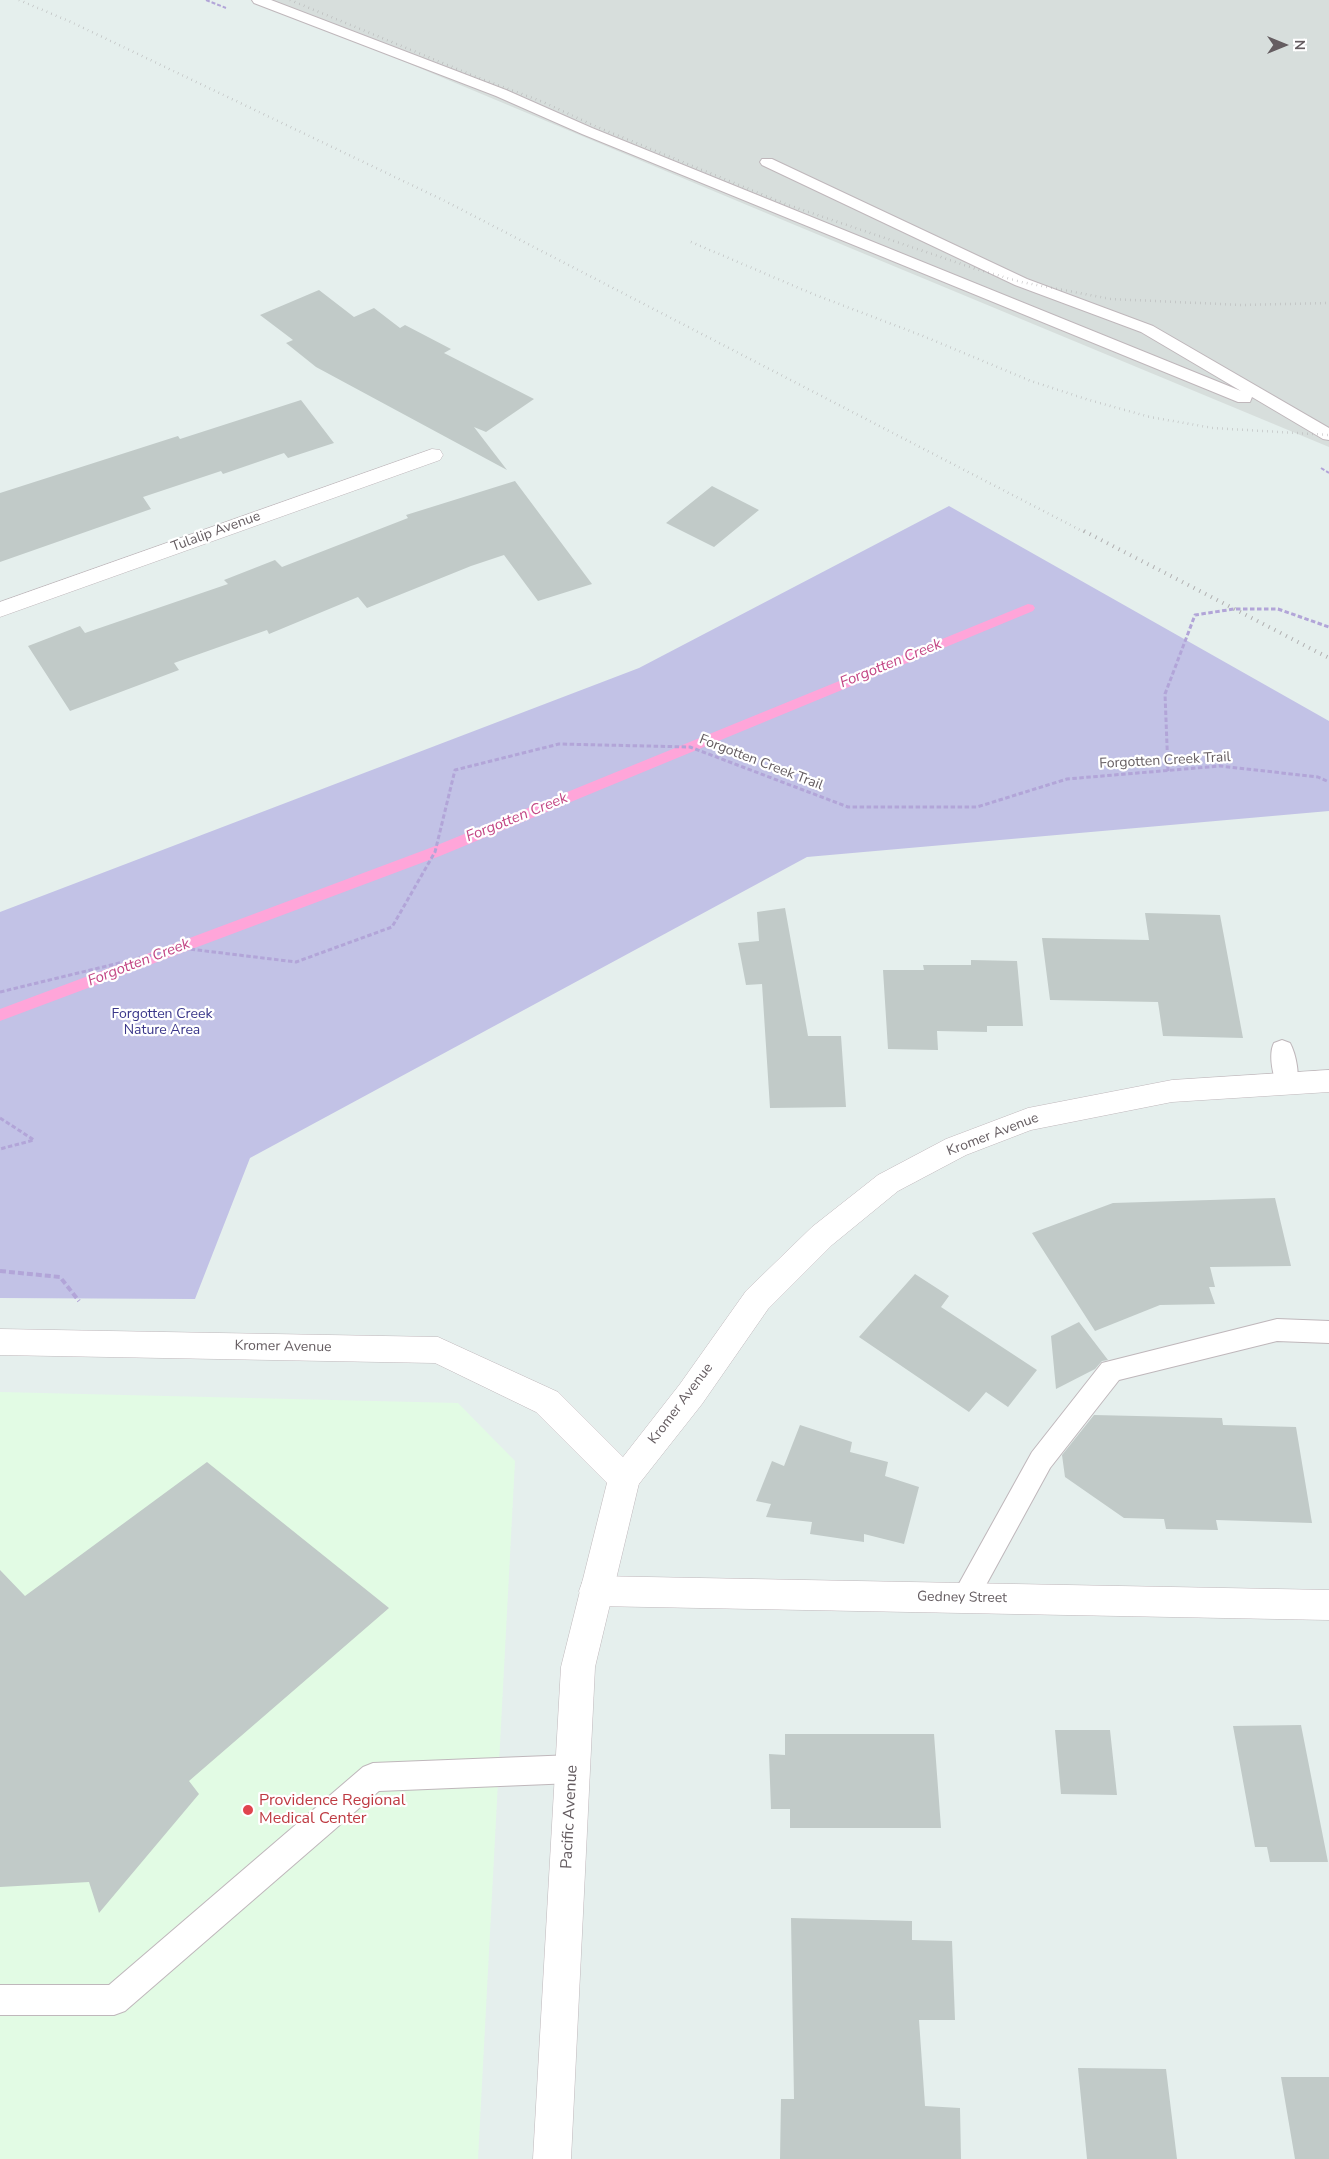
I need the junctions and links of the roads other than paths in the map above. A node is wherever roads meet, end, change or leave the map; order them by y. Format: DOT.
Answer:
graph roads {
  1 [pos="260,0"];
  2 [pos="767,162"];
  3 [pos="1244,398"];
  4 [pos="1329,435"];
  5 [pos="432,455"];
  6 [pos="0,610"];
  7 [pos="1282,1049"];
  8 [pos="1329,1081"];
  9 [pos="1287,1083"];
  10 [pos="1329,1332"];
  11 [pos="0,1342"];
  12 [pos="624,1479"];
  13 [pos="595,1591"];
  14 [pos="965,1598"];
  15 [pos="1329,1605"];
  16 [pos="573,1769"];
  17 [pos="0,2000"];
  18 [pos="552,2159"];
  1 -- 3 [label="lane"];
  2 -- 4 [label="lane"];
  5 -- 6 [label="street, Tulalip Avenue"];
  7 -- 9 [label="lane"];
  8 -- 9 [label="street, Kromer Avenue"];
  9 -- 12 [label="street, Kromer Avenue"];
  10 -- 14 [label="lane"];
  11 -- 12 [label="street, Kromer Avenue"];
  12 -- 13 [label="street, Pacific Avenue"];
  13 -- 14 [label="street, Gedney Street"];
  13 -- 16 [label="street, Pacific Avenue"];
  14 -- 15 [label="street, Gedney Street"];
  16 -- 17 [label="lane"];
  16 -- 18 [label="street, Pacific Avenue"];
}
